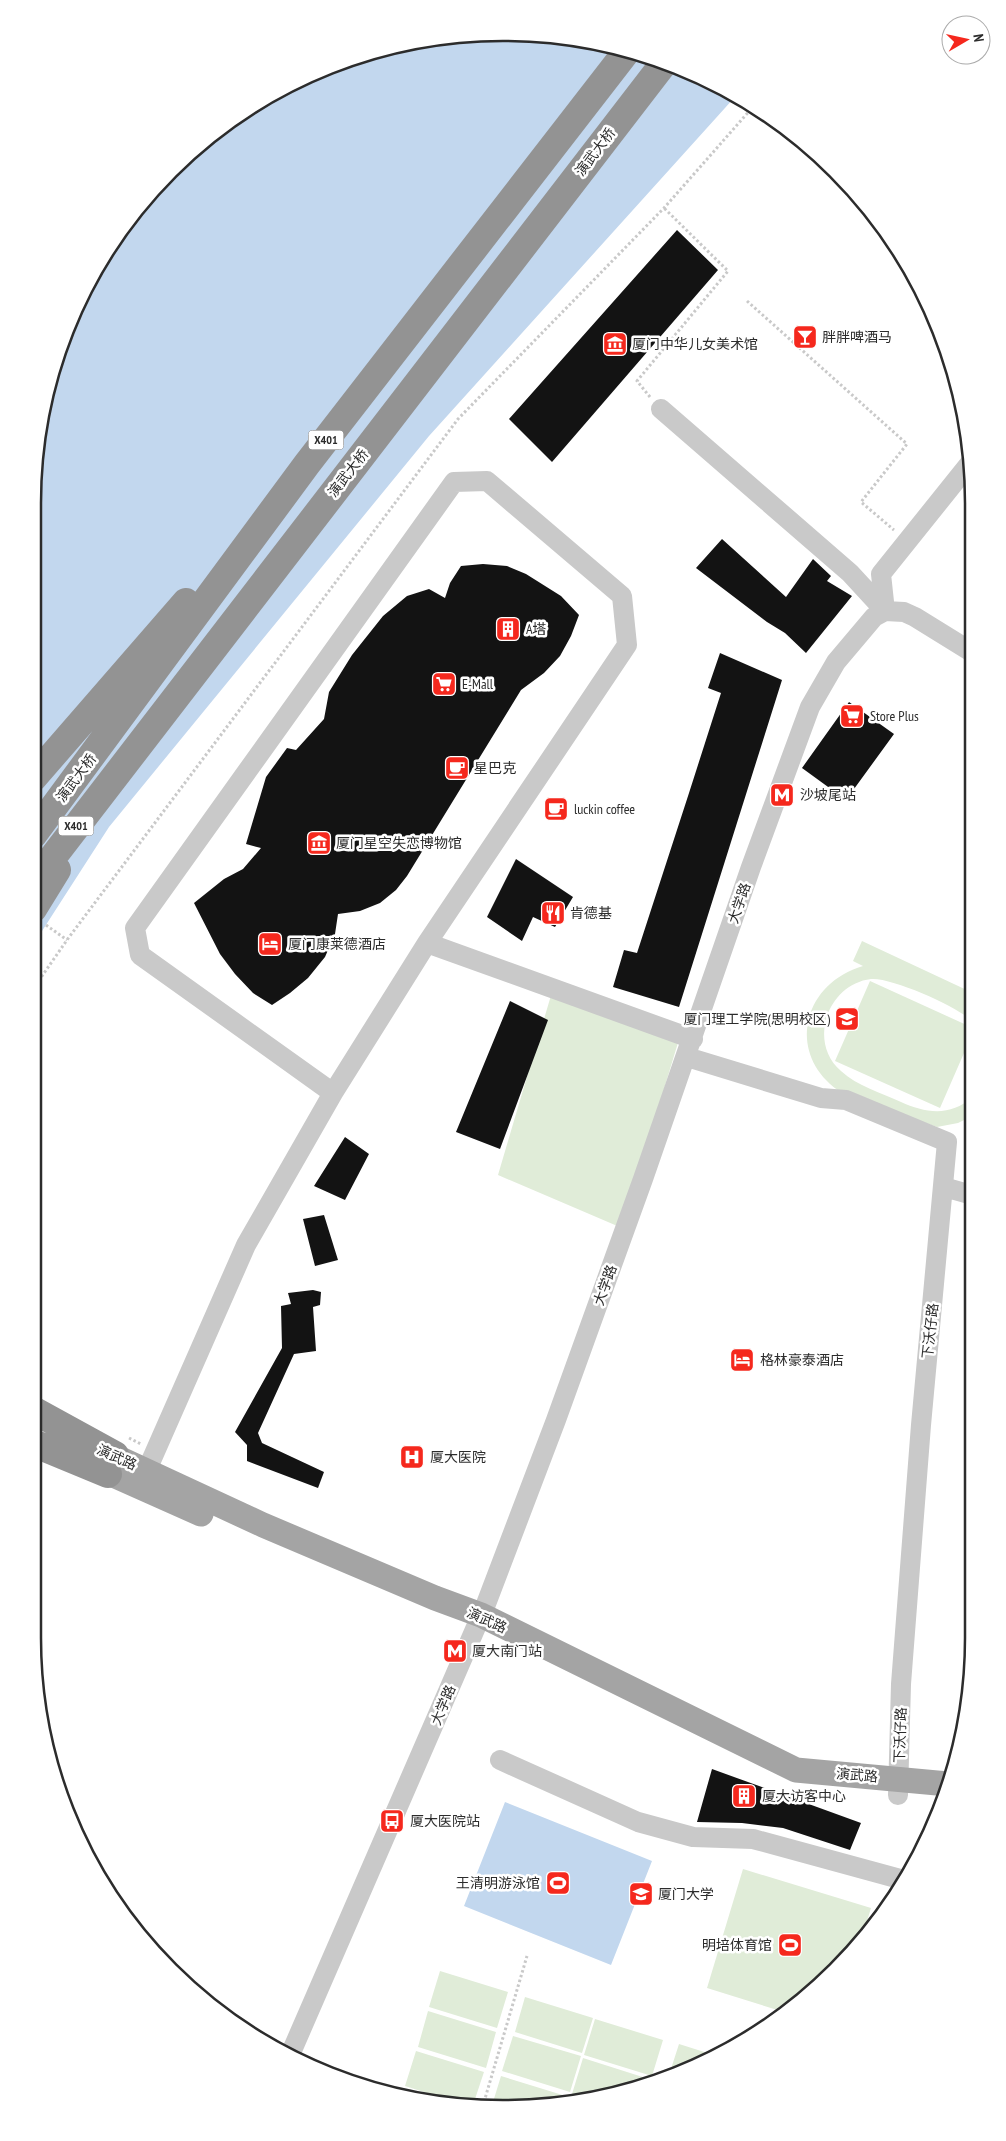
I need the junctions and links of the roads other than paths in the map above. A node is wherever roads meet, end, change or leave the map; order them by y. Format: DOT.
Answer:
graph roads {
  1 [pos="624,57"];
  2 [pos="659,69"];
  3 [pos="661,409"];
  4 [pos="307,464"];
  5 [pos="964,471"];
  6 [pos="885,611"];
  7 [pos="965,647"];
  8 [pos="41,768"];
  9 [pos="120,769"];
  10 [pos="41,823"];
  11 [pos="41,871"];
  12 [pos="41,911"];
  13 [pos="428,943"];
  14 [pos="690,1048"];
  15 [pos="333,1093"];
  16 [pos="944,1187"];
  17 [pos="965,1192"];
  18 [pos="41,1416"];
  19 [pos="41,1426"];
  20 [pos="41,1440"];
  21 [pos="41,1445"];
  22 [pos="112,1464"];
  23 [pos="147,1470"];
  24 [pos="478,1623"];
  25 [pos="500,1760"];
  26 [pos="940,1784"];
  27 [pos="898,1787"];
  28 [pos="936,1797"];
  29 [pos="897,1878"];
  30 [pos="293,2049"];
  1 -- 4 [label="highway, 演武大桥 / X401"];
  2 -- 9 [label="highway, 演武大桥 / X401"];
  3 -- 6 [label="street"];
  4 -- 8 [label="highway"];
  4 -- 10 [label="highway, 演武大桥 / X401"];
  5 -- 6 [label="street"];
  6 -- 7 [label="street"];
  6 -- 14 [label="street, 大学路"];
  9 -- 11 [label="highway, 演武大桥 / X401"];
  9 -- 12 [label="highway"];
  13 -- 14 [label="street"];
  13 -- 15 [label="street"];
  13 -- 15 [label="street"];
  14 -- 16 [label="street, 下沃仔路"];
  14 -- 24 [label="street, 大学路"];
  15 -- 23 [label="street"];
  16 -- 17 [label="street"];
  16 -- 27 [label="street, 下沃仔路"];
  18 -- 22 [label="highway"];
  19 -- 22 [label="main road, 演武路"];
  20 -- 22 [label="main road, 演武路"];
  21 -- 22 [label="highway"];
  22 -- 23 [label="main road, 演武路"];
  22 -- 24 [label="main road, 演武路"];
  23 -- 24 [label="main road, 演武路"];
  24 -- 27 [label="main road, 演武路"];
  24 -- 30 [label="street, 大学路"];
  25 -- 29 [label="street"];
  26 -- 27 [label="main road, 演武路"];
  27 -- 28 [label="main road, 演武路"];
}
